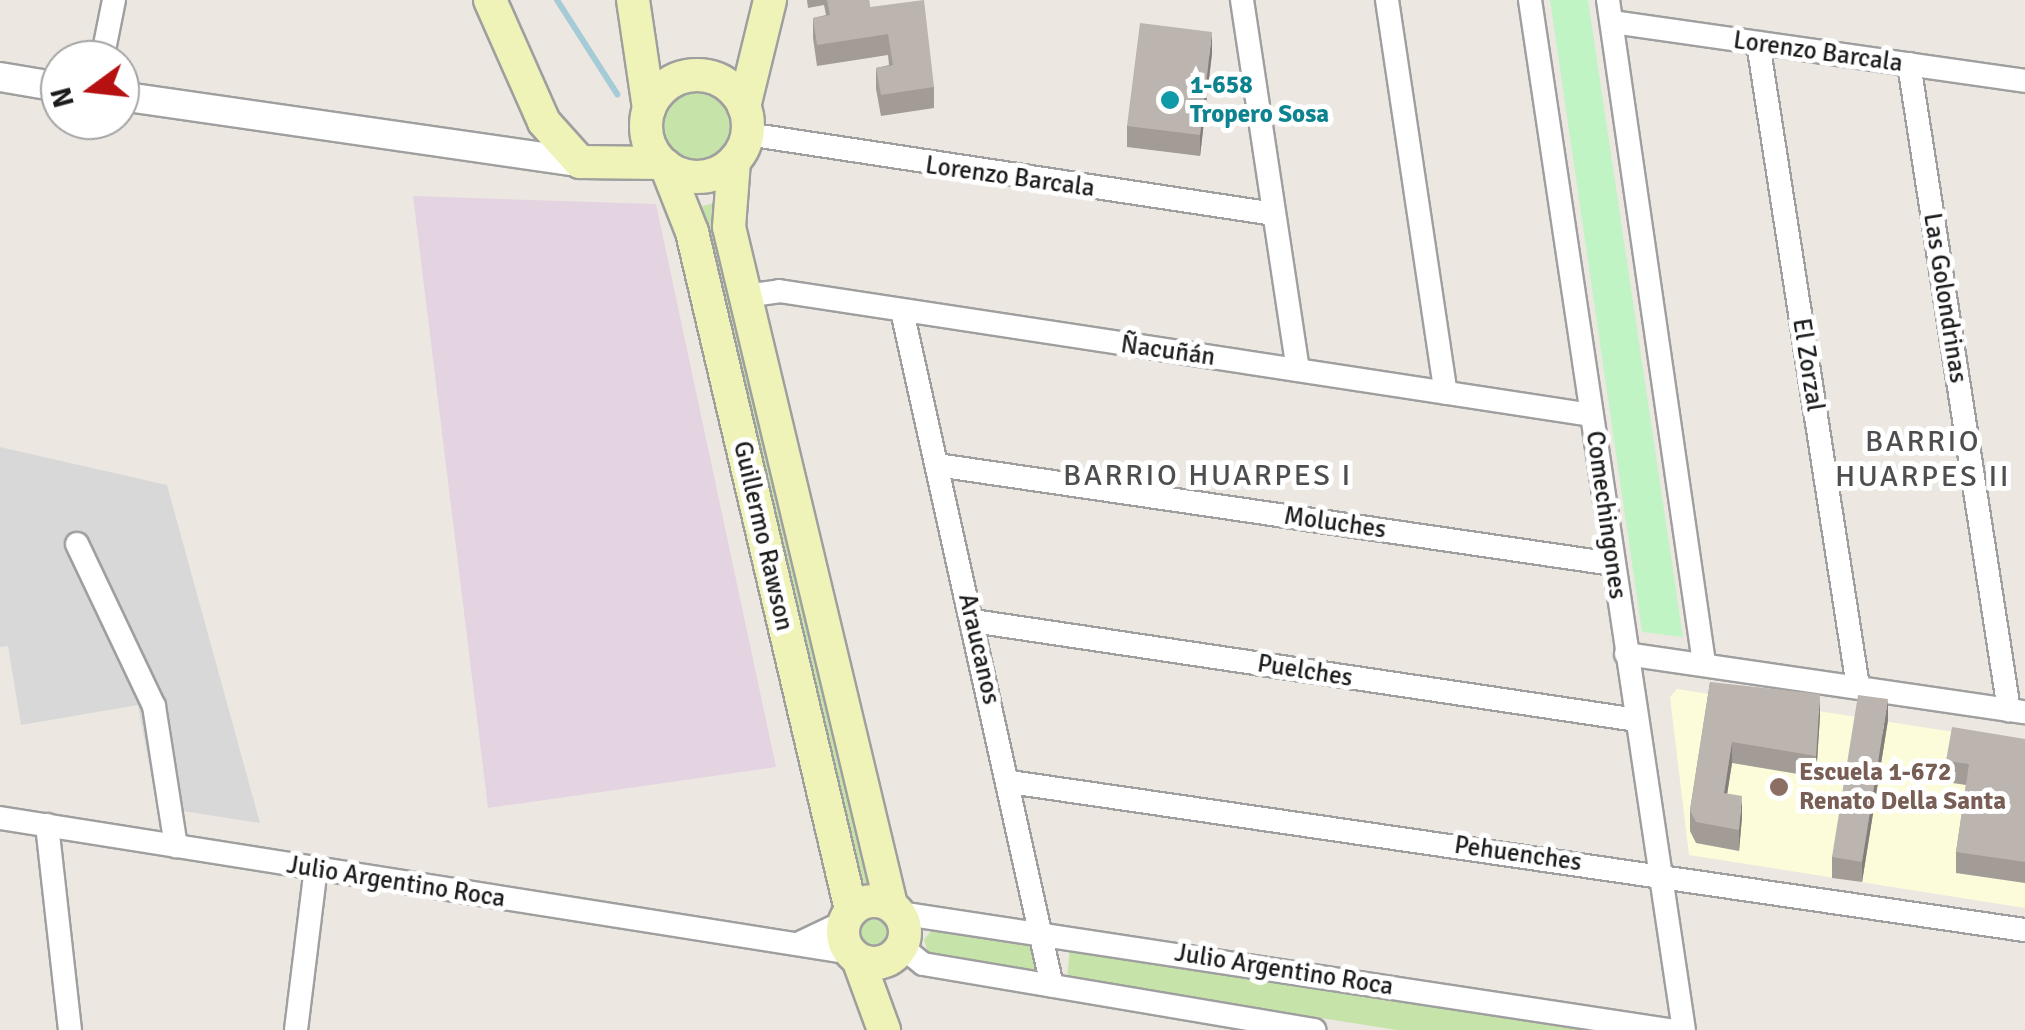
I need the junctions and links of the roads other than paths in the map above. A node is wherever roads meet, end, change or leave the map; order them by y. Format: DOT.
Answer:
graph roads {
  1 [pos="114,0"];
  2 [pos="490,0"];
  3 [pos="633,0"];
  4 [pos="770,0"];
  5 [pos="1242,0"];
  6 [pos="1387,0"];
  7 [pos="1530,0"];
  8 [pos="1610,11"];
  9 [pos="106,40"];
  10 [pos="1758,43"];
  11 [pos="1909,64"];
  12 [pos="699,75"];
  13 [pos="0,77"];
  14 [pos="2025,81"];
  15 [pos="40,83"];
  16 [pos="140,99"];
  17 [pos="647,118"];
  18 [pos="742,134"];
  19 [pos="580,162"];
  20 [pos="664,164"];
  21 [pos="1274,214"];
  22 [pos="745,296"];
  23 [pos="902,311"];
  24 [pos="1298,370"];
  25 [pos="1446,393"];
  26 [pos="1591,415"];
  27 [pos="937,465"];
  28 [pos="77,544"];
  29 [pos="1613,564"];
  30 [pos="973,621"];
  31 [pos="1626,654"];
  32 [pos="1704,663"];
  33 [pos="1858,686"];
  34 [pos="2017,711"];
  35 [pos="1636,720"];
  36 [pos="1010,782"];
  37 [pos="0,818"];
  38 [pos="47,825"];
  39 [pos="176,846"];
  40 [pos="316,868"];
  41 [pos="1660,874"];
  42 [pos="895,909"];
  43 [pos="2025,930"];
  44 [pos="1044,932"];
  45 [pos="865,942"];
  46 [pos="1052,986"];
  47 [pos="1231,1023"];
  48 [pos="70,1030"];
  49 [pos="296,1030"];
  50 [pos="885,1030"];
  51 [pos="1314,1030"];
  52 [pos="1669,1030"];
  53 [pos="1684,1030"];
  1 -- 9 [label="street"];
  2 -- 19 [label="main road"];
  3 -- 12 [label="main road"];
  3 -- 17 [label="main road"];
  4 -- 18 [label="main road, Guillermo Rawson"];
  5 -- 21 [label="street"];
  6 -- 25 [label="street"];
  7 -- 26 [label="street, Comechingones"];
  8 -- 10 [label="street, Lorenzo Barcala"];
  8 -- 32 [label="street"];
  10 -- 11 [label="street, Lorenzo Barcala"];
  10 -- 33 [label="street, El Zorzal"];
  11 -- 14 [label="street, Lorenzo Barcala"];
  11 -- 34 [label="street, Las Golondrinas"];
  12 -- 17 [label="main road"];
  12 -- 18 [label="main road"];
  13 -- 15 [label="street"];
  16 -- 19 [label="street"];
  17 -- 19 [label="main road"];
  17 -- 20 [label="main road"];
  18 -- 20 [label="main road"];
  18 -- 21 [label="street, Lorenzo Barcala"];
  18 -- 22 [label="main road, Guillermo Rawson"];
  19 -- 20 [label="main road"];
  20 -- 45 [label="main road, Guillermo Rawson"];
  21 -- 24 [label="street"];
  22 -- 23 [label="street, Ñacuñán"];
  22 -- 42 [label="main road, Guillermo Rawson"];
  23 -- 24 [label="street, Ñacuñán"];
  23 -- 27 [label="street, Araucanos"];
  24 -- 25 [label="street, Ñacuñán"];
  25 -- 26 [label="street, Ñacuñán"];
  26 -- 29 [label="street, Comechingones"];
  27 -- 29 [label="street, Moluches"];
  27 -- 30 [label="street, Araucanos"];
  28 -- 39 [label="street"];
  29 -- 31 [label="street, Comechingones"];
  30 -- 35 [label="street, Puelches"];
  30 -- 36 [label="street, Araucanos"];
  31 -- 32 [label="street"];
  31 -- 35 [label="street, Comechingones"];
  32 -- 33 [label="street"];
  33 -- 34 [label="street"];
  35 -- 41 [label="street, Comechingones"];
  36 -- 41 [label="street, Pehuenches"];
  36 -- 44 [label="street, Araucanos"];
  37 -- 38 [label="street, Julio Argentino Roca"];
  38 -- 39 [label="street, Julio Argentino Roca"];
  38 -- 48 [label="street"];
  39 -- 40 [label="street, Julio Argentino Roca"];
  40 -- 45 [label="street, Julio Argentino Roca"];
  40 -- 49 [label="street"];
  41 -- 43 [label="street, Pehuenches"];
  41 -- 53 [label="street, Comechingones"];
  42 -- 44 [label="street, Julio Argentino Roca"];
  42 -- 45 [label="main road"];
  42 -- 45 [label="main road, Guillermo Rawson"];
  44 -- 46 [label="street, Araucanos"];
  44 -- 52 [label="street, Julio Argentino Roca"];
  45 -- 46 [label="street"];
  45 -- 50 [label="main road, Guillermo Rawson"];
  46 -- 47 [label="street"];
  47 -- 51 [label="street"];
}
